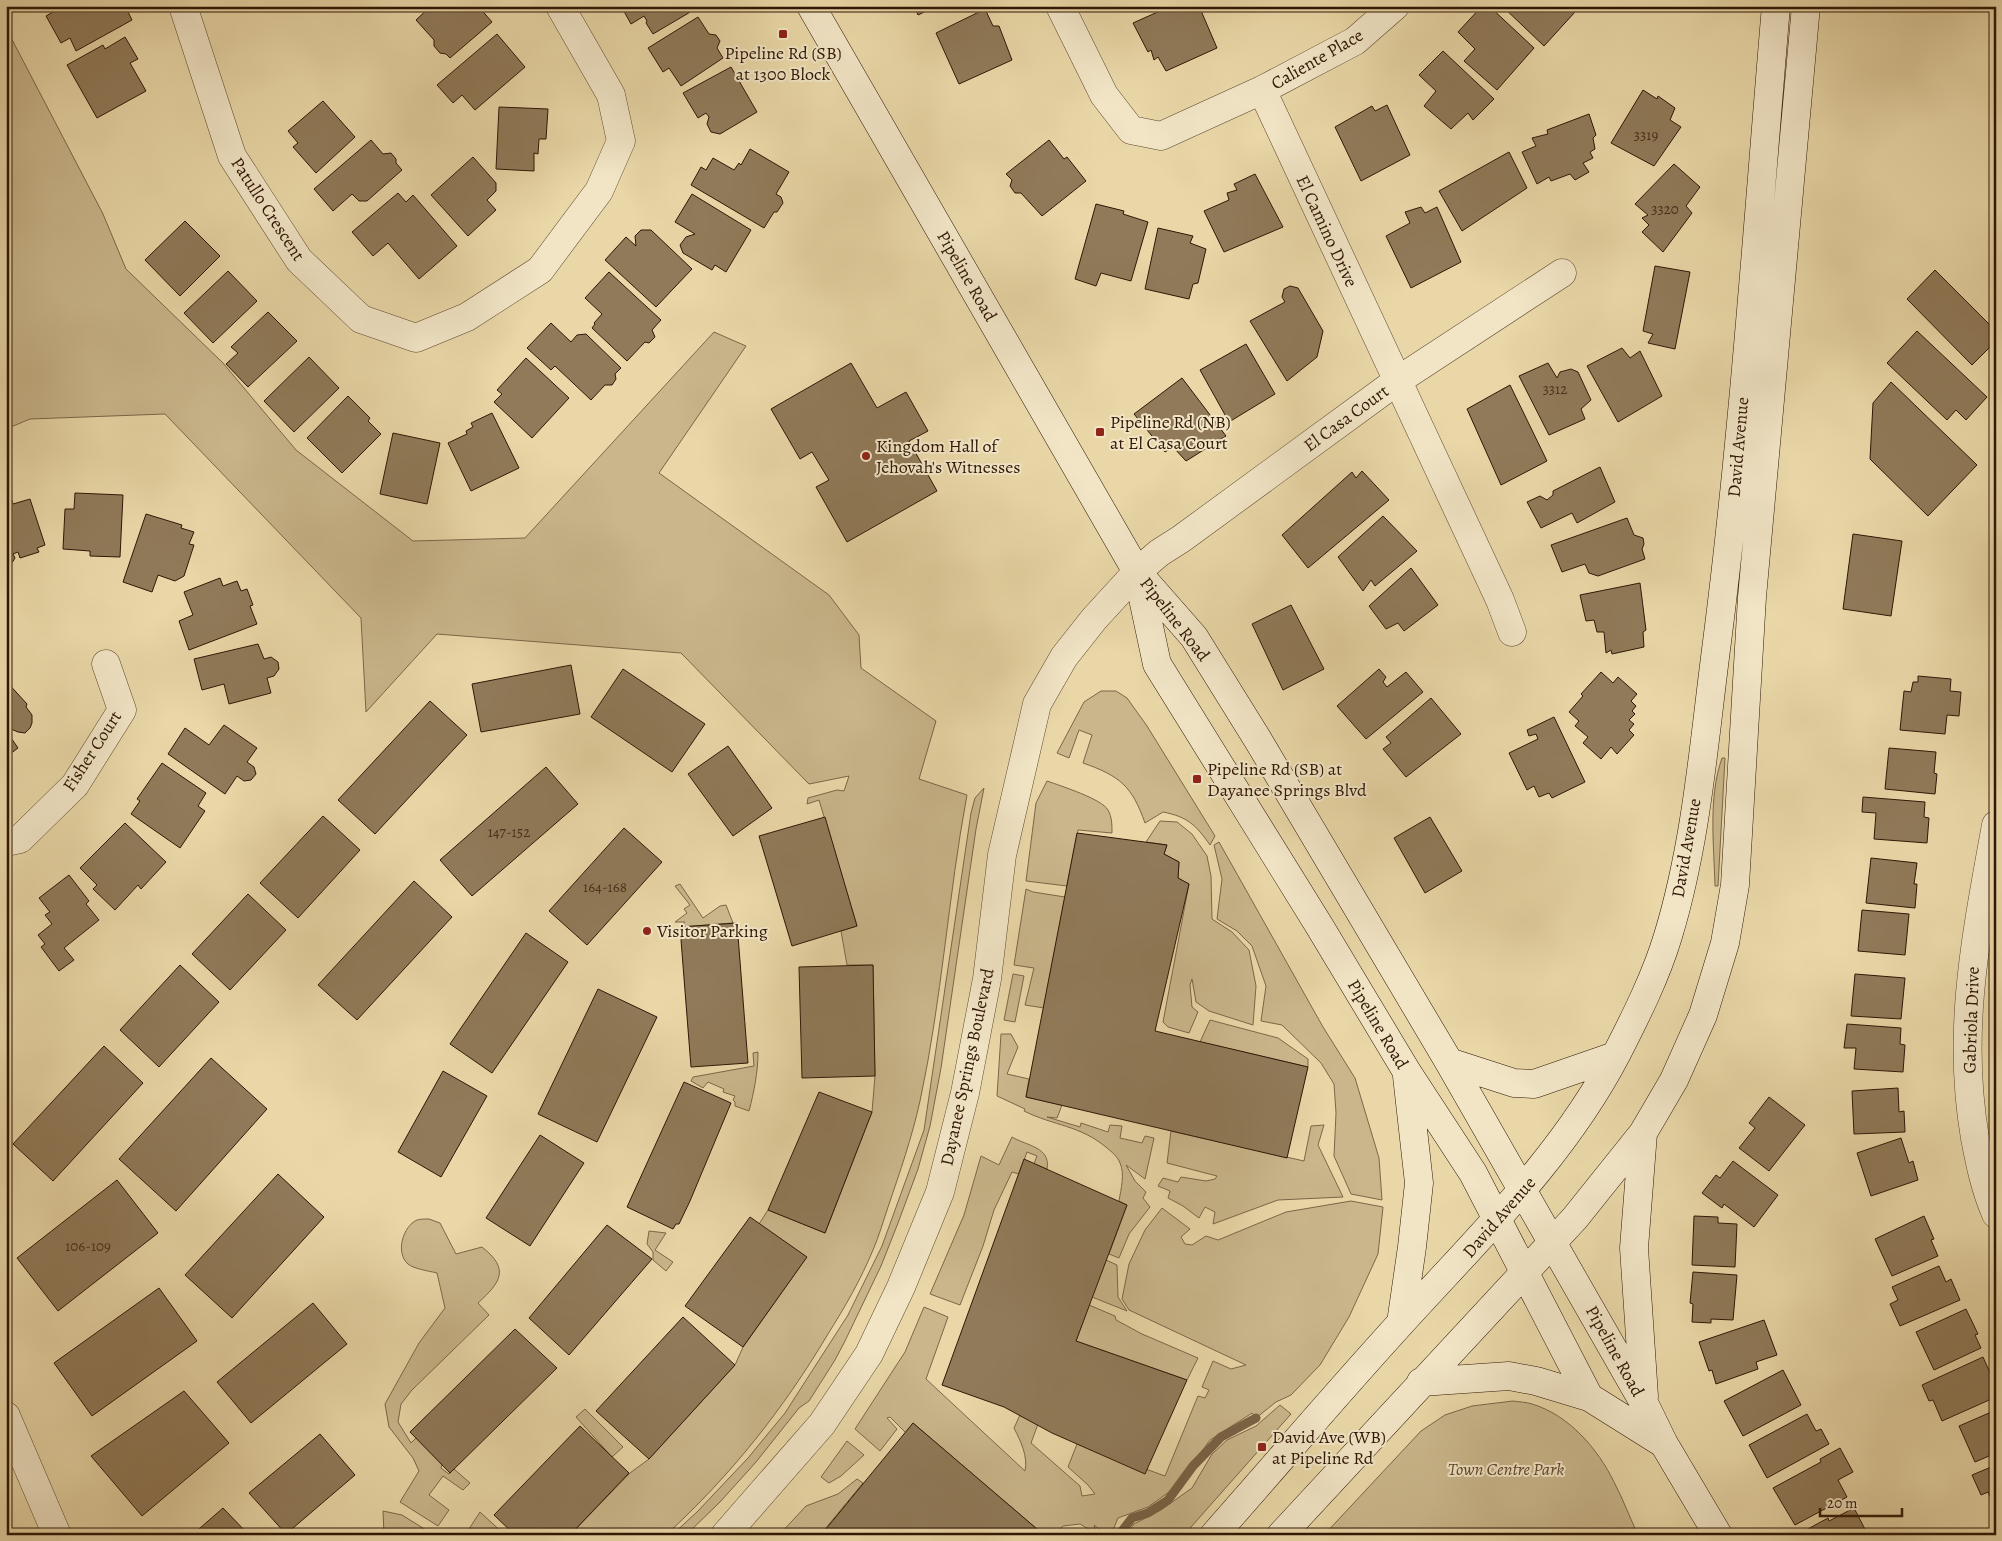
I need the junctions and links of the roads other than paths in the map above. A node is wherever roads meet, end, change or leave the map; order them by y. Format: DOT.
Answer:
graph roads {
  1 [pos="183,6"];
  2 [pos="560,6"];
  3 [pos="811,6"];
  4 [pos="1060,6"];
  5 [pos="1394,6"];
  6 [pos="1776,6"];
  7 [pos="1806,6"];
  8 [pos="1262,90"];
  9 [pos="1562,273"];
  10 [pos="1397,380"];
  11 [pos="1137,572"];
  12 [pos="1512,632"];
  13 [pos="106,664"];
  14 [pos="1996,825"];
  15 [pos="6,842"];
  16 [pos="1616,1056"];
  17 [pos="1449,1062"];
  18 [pos="1407,1072"];
  19 [pos="1643,1133"];
  20 [pos="1522,1192"];
  21 [pos="1996,1214"];
  22 [pos="1497,1220"];
  23 [pos="1552,1242"];
  24 [pos="1524,1272"];
  25 [pos="1400,1323"];
  26 [pos="1421,1382"];
  27 [pos="1589,1397"];
  28 [pos="1644,1403"];
  29 [pos="6,1416"];
  30 [pos="1664,1444"];
  31 [pos="57,1535"];
  32 [pos="725,1535"];
  33 [pos="1214,1535"];
  34 [pos="1281,1535"];
  35 [pos="1718,1535"];
  1 -- 2 [label="main road, Patullo Crescent"];
  3 -- 11 [label="main road, Pipeline Road"];
  4 -- 8 [label="main road"];
  5 -- 8 [label="main road, Caliente Place"];
  6 -- 16 [label="main road, David Avenue"];
  7 -- 19 [label="main road, David Avenue"];
  8 -- 10 [label="main road, El Camino Drive"];
  9 -- 10 [label="main road, El Casa Court"];
  10 -- 11 [label="main road, El Casa Court"];
  10 -- 12 [label="main road, El Camino Drive"];
  11 -- 17 [label="main road, Pipeline Road"];
  11 -- 18 [label="main road, Pipeline Road"];
  11 -- 32 [label="main road, Dayanee Springs Boulevard"];
  13 -- 15 [label="main road, Fisher Court"];
  14 -- 21 [label="main road, Gabriola Drive"];
  16 -- 17 [label="main road"];
  16 -- 20 [label="main road, David Avenue"];
  17 -- 20 [label="main road, Pipeline Road"];
  18 -- 22 [label="main road, Pipeline Road"];
  18 -- 25 [label="main road"];
  19 -- 23 [label="main road, David Avenue"];
  19 -- 28 [label="main road"];
  20 -- 22 [label="main road, David Avenue"];
  20 -- 23 [label="main road, Pipeline Road"];
  22 -- 24 [label="main road, Pipeline Road"];
  22 -- 25 [label="main road, David Avenue"];
  23 -- 24 [label="main road, David Avenue"];
  23 -- 28 [label="main road, Pipeline Road"];
  24 -- 26 [label="main road, David Avenue"];
  24 -- 27 [label="main road, Pipeline Road"];
  25 -- 33 [label="main road, David Avenue"];
  26 -- 27 [label="main road"];
  26 -- 34 [label="main road, David Avenue"];
  27 -- 30 [label="main road, Pipeline Road"];
  28 -- 30 [label="main road, Pipeline Road"];
  29 -- 31 [label="main road"];
  30 -- 35 [label="main road, Pipeline Road"];
}
